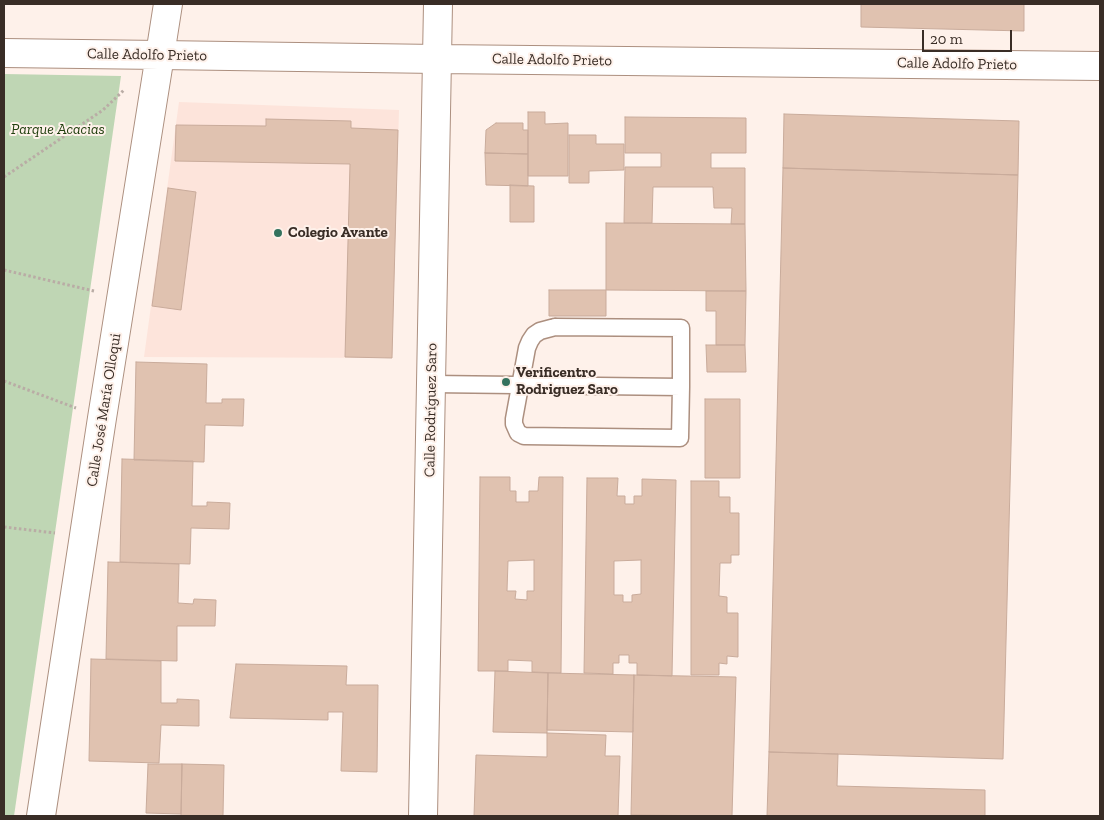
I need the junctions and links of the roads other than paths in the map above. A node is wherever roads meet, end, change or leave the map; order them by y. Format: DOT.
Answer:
graph roads {
  1 [pos="168,4"];
  2 [pos="438,4"];
  3 [pos="4,53"];
  4 [pos="160,55"];
  5 [pos="437,58"];
  6 [pos="1100,66"];
  7 [pos="432,384"];
  8 [pos="520,386"];
  9 [pos="681,387"];
  10 [pos="41,816"];
  11 [pos="423,816"];
  1 -- 4 [label="street, Calle José María Olloqui"];
  2 -- 5 [label="street, Calle Rodríguez Saro"];
  3 -- 4 [label="street, Calle Adolfo Prieto"];
  4 -- 5 [label="street, Calle Adolfo Prieto"];
  4 -- 10 [label="street, Calle José María Olloqui"];
  5 -- 6 [label="street, Calle Adolfo Prieto"];
  5 -- 7 [label="street, Calle Rodríguez Saro"];
  7 -- 8 [label="lane"];
  7 -- 11 [label="street, Calle Rodríguez Saro"];
  8 -- 9 [label="lane"];
  8 -- 9 [label="lane"];
  8 -- 9 [label="lane"];
}
